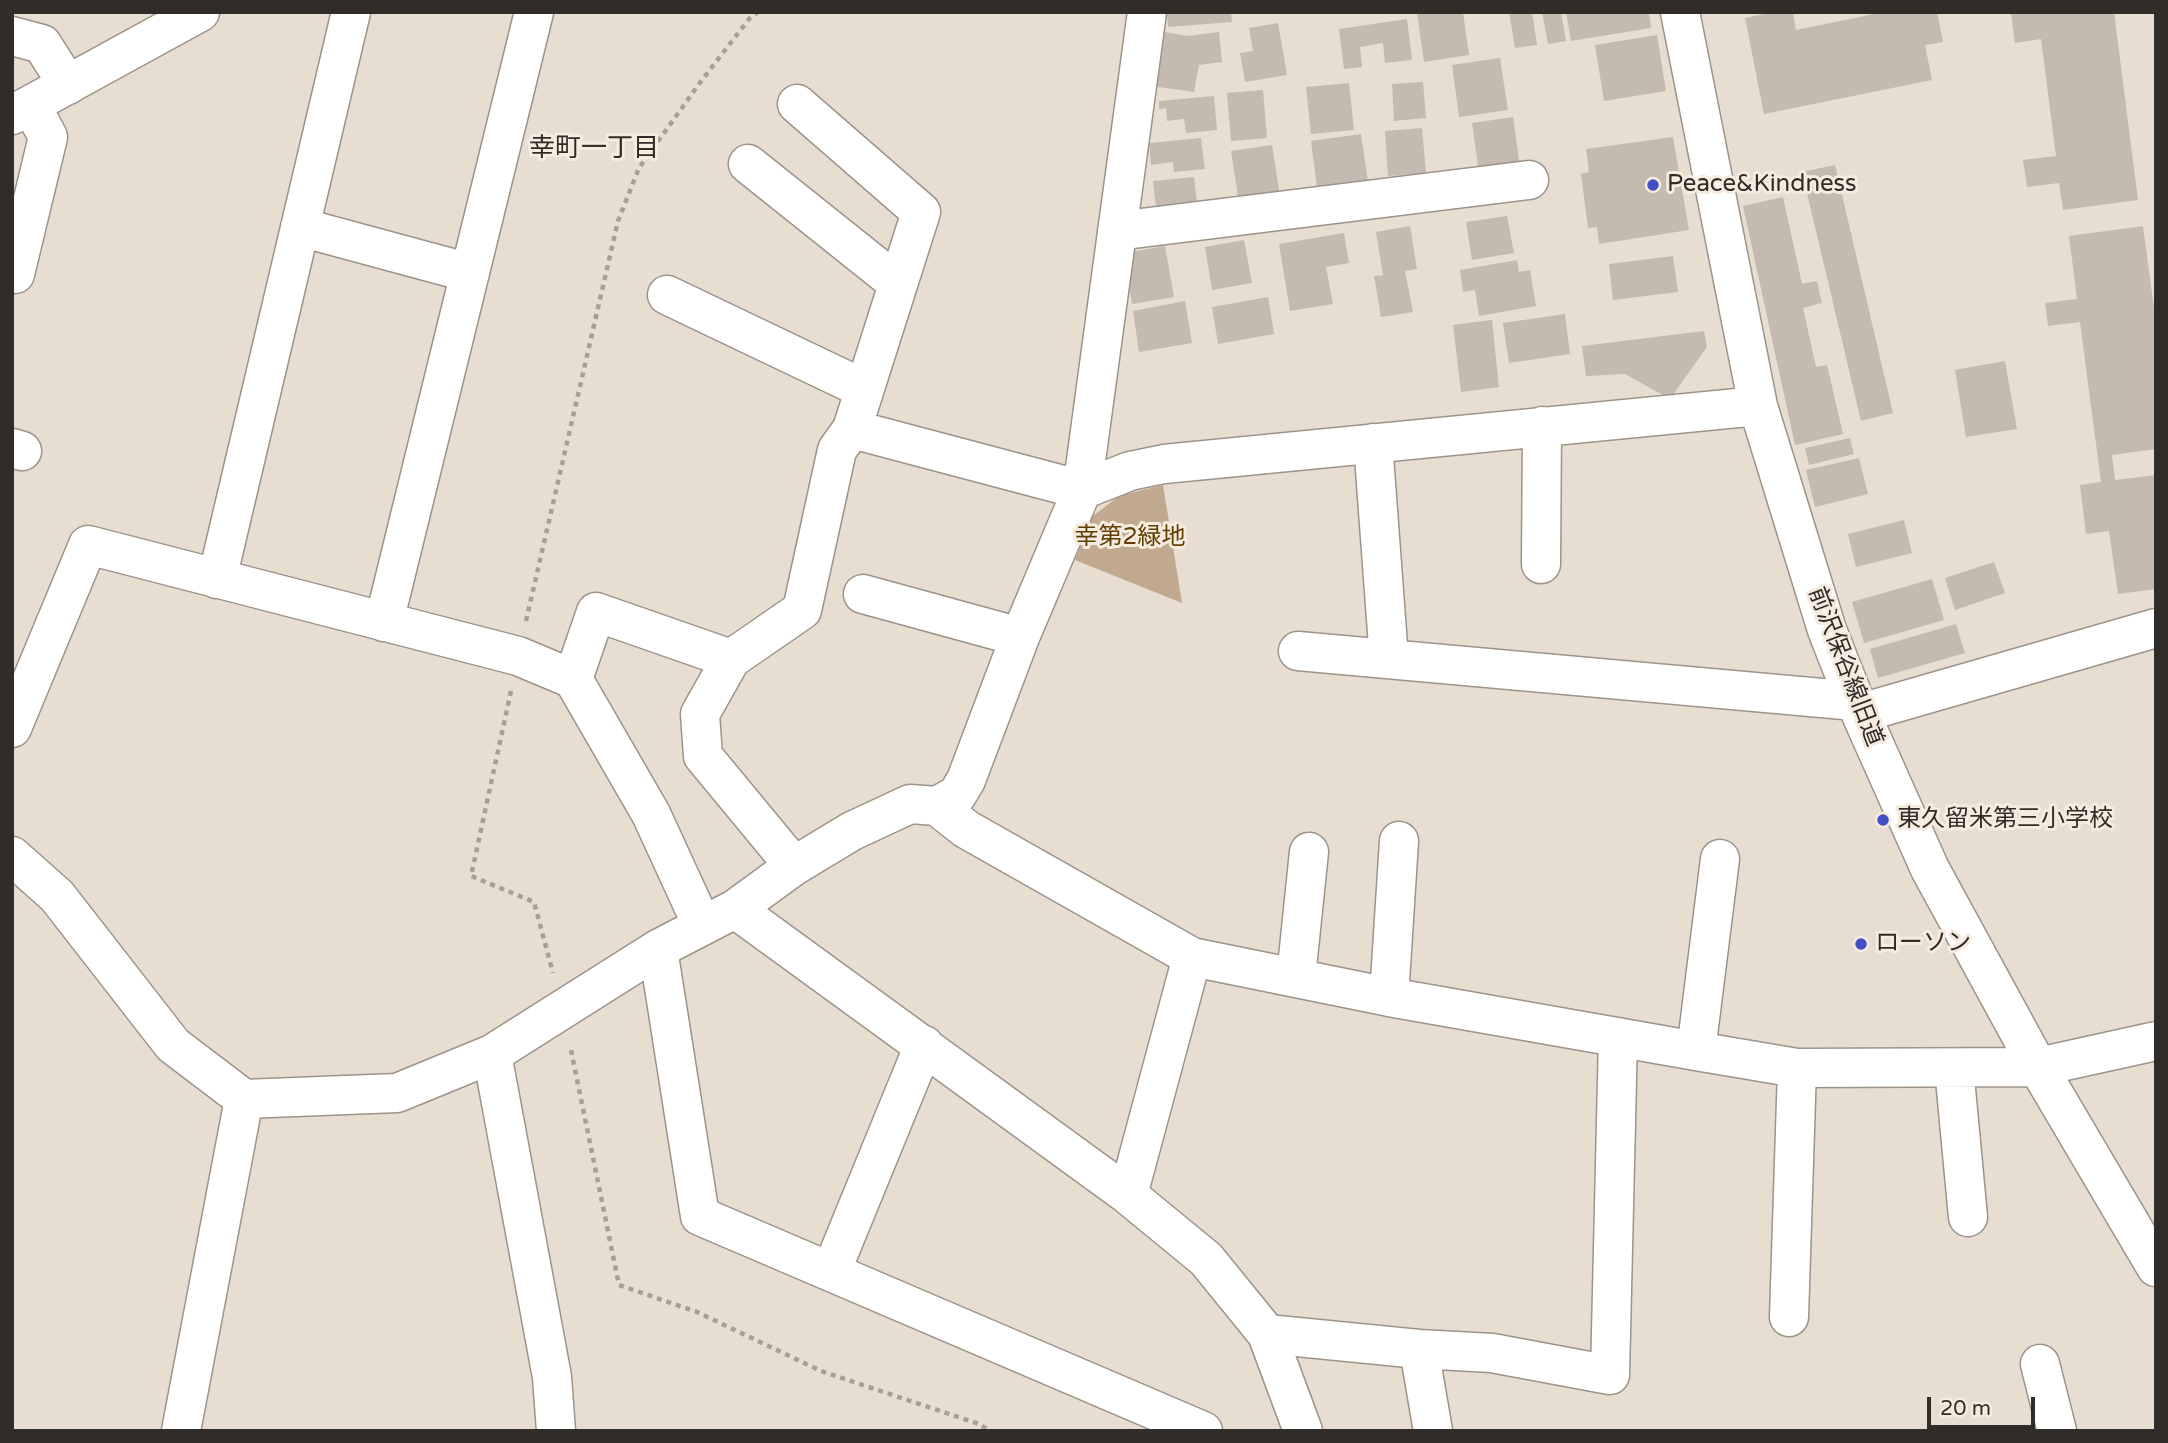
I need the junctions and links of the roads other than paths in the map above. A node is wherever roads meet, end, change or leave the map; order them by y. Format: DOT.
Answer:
graph roads {
  1 [pos="200,12"];
  2 [pos="351,12"];
  3 [pos="534,12"];
  4 [pos="1147,12"];
  5 [pos="1679,12"];
  6 [pos="147,25"];
  7 [pos="12,36"];
  8 [pos="68,85"];
  9 [pos="797,104"];
  10 [pos="21,110"];
  11 [pos="748,164"];
  12 [pos="1529,180"];
  13 [pos="300,227"];
  14 [pos="1117,231"];
  15 [pos="470,273"];
  16 [pos="12,274"];
  17 [pos="898,282"];
  18 [pos="667,295"];
  19 [pos="864,389"];
  20 [pos="1758,406"];
  21 [pos="1542,426"];
  22 [pos="852,429"];
  23 [pos="1373,443"];
  24 [pos="1082,490"];
  25 [pos="1541,564"];
  26 [pos="217,579"];
  27 [pos="863,594"];
  28 [pos="384,622"];
  29 [pos="2156,628"];
  30 [pos="1020,637"];
  31 [pos="1298,650"];
  32 [pos="731,659"];
  33 [pos="1388,659"];
  34 [pos="573,678"];
  35 [pos="1858,707"];
  36 [pos="12,728"];
  37 [pos="937,806"];
  38 [pos="1399,841"];
  39 [pos="1309,852"];
  40 [pos="12,856"];
  41 [pos="1720,859"];
  42 [pos="794,866"];
  43 [pos="719,917"];
  44 [pos="658,949"];
  45 [pos="1192,957"];
  46 [pos="1296,977"];
  47 [pos="1389,997"];
  48 [pos="1618,1037"];
  49 [pos="2156,1041"];
  50 [pos="924,1045"];
  51 [pos="1696,1051"];
  52 [pos="492,1054"];
  53 [pos="2038,1067"];
  54 [pos="1797,1068"];
  55 [pos="1954,1068"];
  56 [pos="244,1099"];
  57 [pos="1128,1195"];
  58 [pos="1968,1217"];
  59 [pos="2156,1267"];
  60 [pos="831,1272"];
  61 [pos="1789,1317"];
  62 [pos="1267,1334"];
  63 [pos="1419,1349"];
  64 [pos="2040,1364"];
  65 [pos="190,1429"];
  66 [pos="556,1431"];
  67 [pos="1203,1431"];
  68 [pos="1303,1431"];
  69 [pos="1433,1431"];
  70 [pos="2057,1431"];
  1 -- 6 [label="street"];
  2 -- 13 [label="street"];
  3 -- 15 [label="street"];
  4 -- 14 [label="street"];
  5 -- 20 [label="street, 前沢保谷線旧道"];
  6 -- 8 [label="street"];
  7 -- 8 [label="street"];
  8 -- 10 [label="street"];
  9 -- 17 [label="street"];
  10 -- 16 [label="street"];
  11 -- 17 [label="street"];
  12 -- 14 [label="street"];
  13 -- 15 [label="street"];
  13 -- 26 [label="street"];
  14 -- 24 [label="street"];
  15 -- 28 [label="street"];
  17 -- 19 [label="street"];
  18 -- 19 [label="street"];
  19 -- 22 [label="street"];
  20 -- 21 [label="street"];
  20 -- 35 [label="street, 前沢保谷線旧道"];
  21 -- 23 [label="street"];
  21 -- 25 [label="street"];
  22 -- 24 [label="street"];
  22 -- 32 [label="street"];
  23 -- 24 [label="street"];
  23 -- 33 [label="street"];
  24 -- 30 [label="street"];
  26 -- 28 [label="street"];
  26 -- 36 [label="street"];
  27 -- 30 [label="street"];
  28 -- 34 [label="street"];
  29 -- 35 [label="street"];
  30 -- 37 [label="street"];
  31 -- 33 [label="street"];
  32 -- 34 [label="street"];
  32 -- 42 [label="street"];
  33 -- 35 [label="street"];
  34 -- 43 [label="street"];
  35 -- 53 [label="street, 前沢保谷線旧道"];
  37 -- 42 [label="street"];
  37 -- 45 [label="street"];
  38 -- 47 [label="street"];
  39 -- 46 [label="street"];
  40 -- 56 [label="street"];
  41 -- 51 [label="street"];
  42 -- 43 [label="street"];
  43 -- 44 [label="street"];
  43 -- 50 [label="street"];
  44 -- 52 [label="street"];
  44 -- 60 [label="street"];
  45 -- 46 [label="street"];
  45 -- 57 [label="street"];
  46 -- 47 [label="street"];
  47 -- 48 [label="street"];
  48 -- 51 [label="street"];
  48 -- 63 [label="street"];
  49 -- 53 [label="street"];
  50 -- 57 [label="street"];
  50 -- 60 [label="street"];
  51 -- 54 [label="street"];
  52 -- 56 [label="street"];
  52 -- 66 [label="street"];
  53 -- 55 [label="street"];
  53 -- 59 [label="street, 前沢保谷線旧道"];
  54 -- 55 [label="street"];
  54 -- 61 [label="street"];
  55 -- 58 [label="street"];
  56 -- 65 [label="street"];
  57 -- 62 [label="street"];
  60 -- 67 [label="street"];
  62 -- 63 [label="street"];
  62 -- 68 [label="street"];
  63 -- 69 [label="street"];
  64 -- 70 [label="street"];
}
